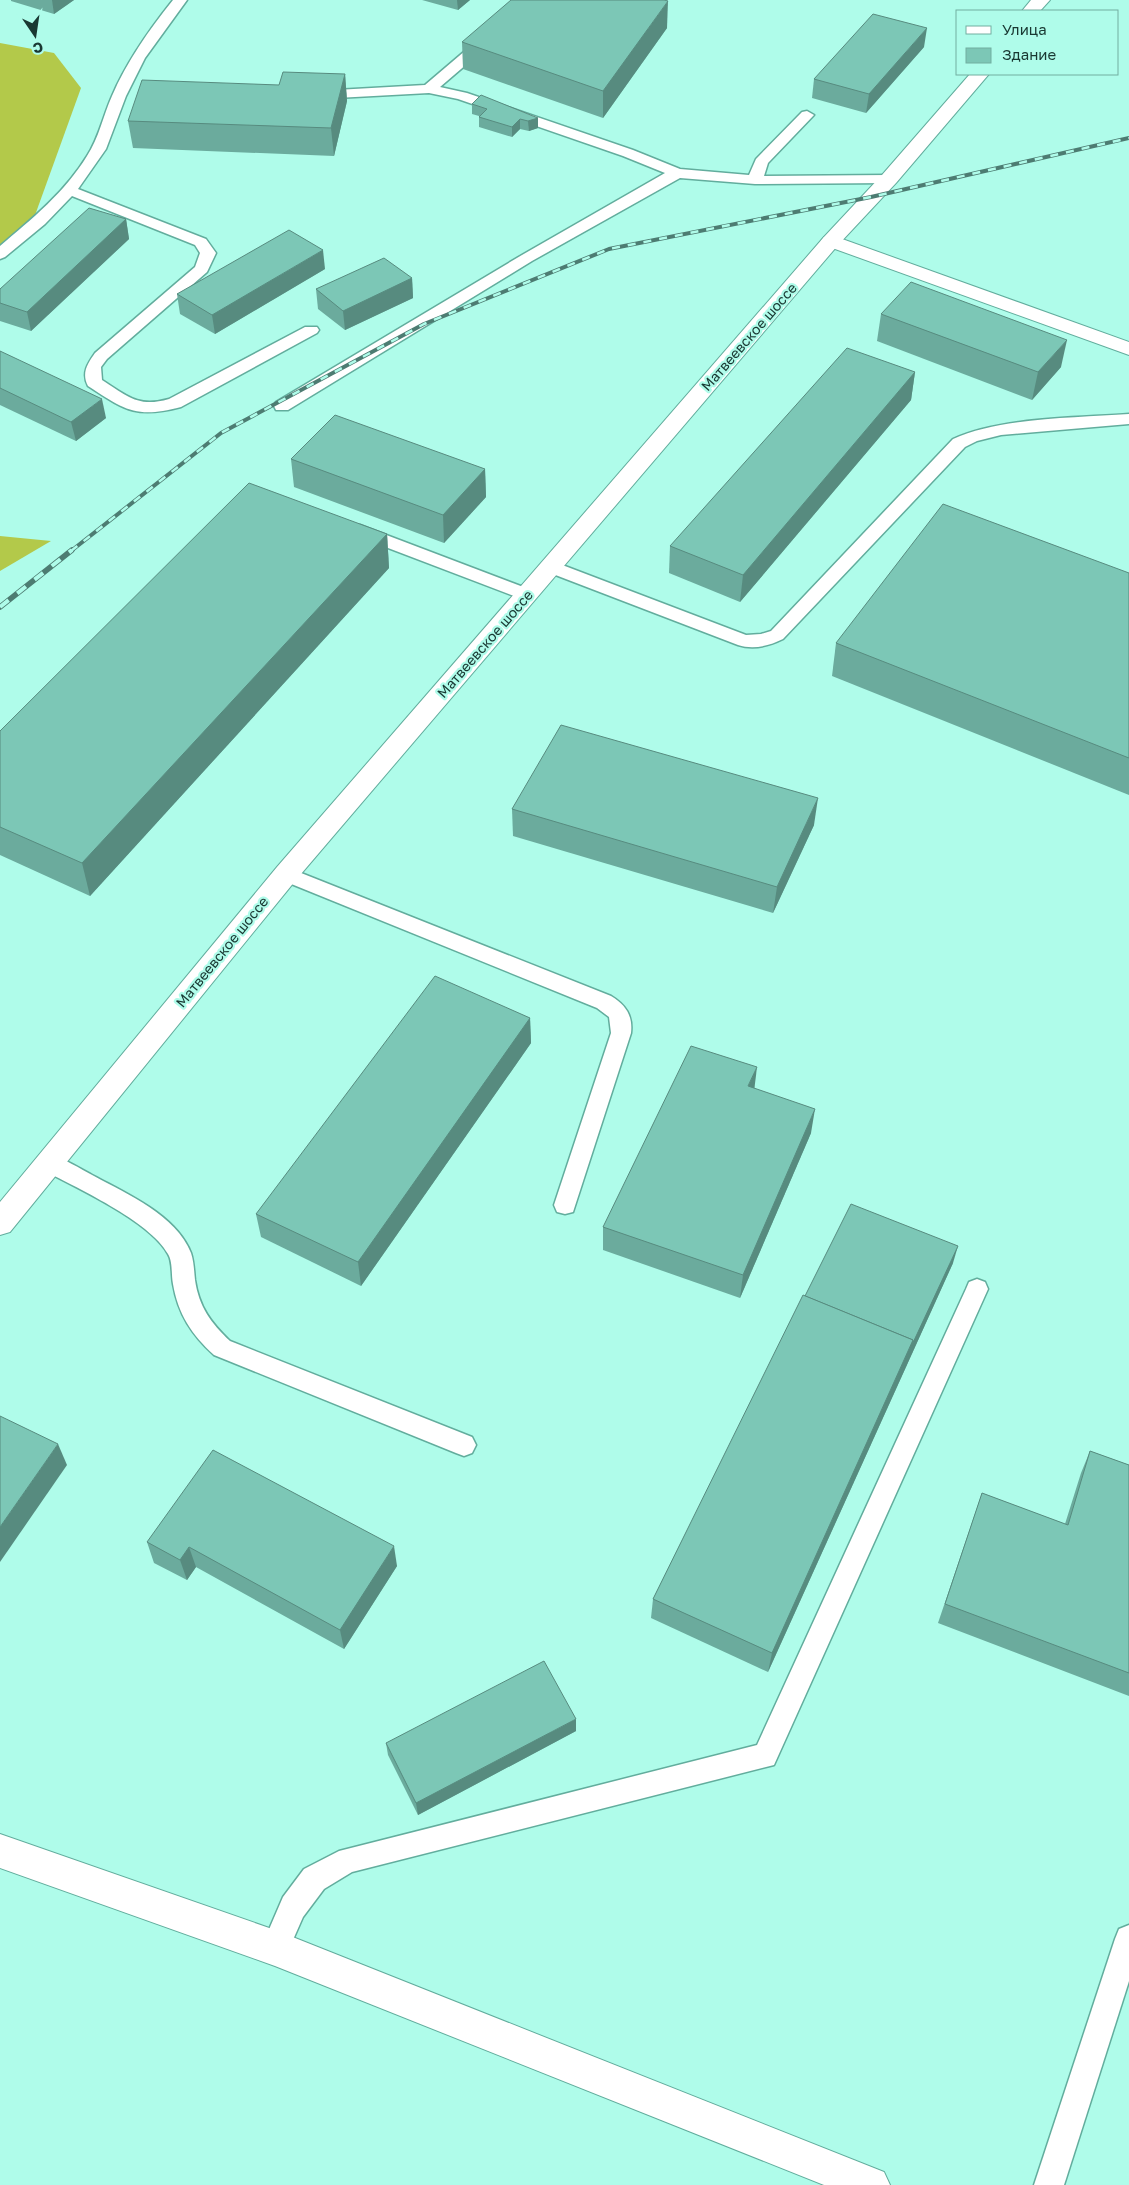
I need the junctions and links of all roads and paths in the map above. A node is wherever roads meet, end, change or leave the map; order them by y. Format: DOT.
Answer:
graph roads {
  1 [pos="180,0"];
  2 [pos="1041,0"];
  3 [pos="1033,10"];
  4 [pos="494,32"];
  5 [pos="979,75"];
  6 [pos="430,89"];
  7 [pos="300,95"];
  8 [pos="807,116"];
  9 [pos="677,173"];
  10 [pos="889,179"];
  11 [pos="755,180"];
  12 [pos="71,191"];
  13 [pos="831,241"];
  14 [pos="0,254"];
  15 [pos="311,330"];
  16 [pos="1129,349"];
  17 [pos="282,406"];
  18 [pos="1129,419"];
  19 [pos="348,526"];
  20 [pos="551,568"];
  21 [pos="528,595"];
  22 [pos="286,874"];
  23 [pos="49,1163"];
  24 [pos="565,1205"];
  25 [pos="0,1223"];
  26 [pos="977,1289"];
  27 [pos="464,1445"];
  28 [pos="0,1851"];
  29 [pos="1129,1939"];
  30 [pos="275,1948"];
  31 [pos="872,2185"];
  32 [pos="1049,2185"];
  1 -- 12 [label="lane"];
  2 -- 3 [label="main road"];
  4 -- 6 [label="lane"];
  5 -- 10 [label="main road, Матвеевское шоссе"];
  6 -- 7 [label="lane"];
  6 -- 9 [label="lane"];
  8 -- 11 [label="lane"];
  9 -- 11 [label="lane"];
  9 -- 17 [label="lane"];
  10 -- 11 [label="lane"];
  10 -- 13 [label="main road, Матвеевское шоссе"];
  12 -- 14 [label="lane"];
  12 -- 15 [label="lane"];
  13 -- 16 [label="main road"];
  13 -- 20 [label="main road, Матвеевское шоссе"];
  18 -- 20 [label="lane"];
  19 -- 21 [label="lane"];
  20 -- 21 [label="main road, Матвеевское шоссе"];
  21 -- 22 [label="main road, Матвеевское шоссе"];
  22 -- 23 [label="main road, Матвеевское шоссе"];
  22 -- 24 [label="lane"];
  23 -- 25 [label="main road, Матвеевское шоссе"];
  23 -- 27 [label="lane"];
  26 -- 30 [label="lane"];
  28 -- 30 [label="main road"];
  29 -- 32 [label="lane"];
  30 -- 31 [label="main road"];
}
